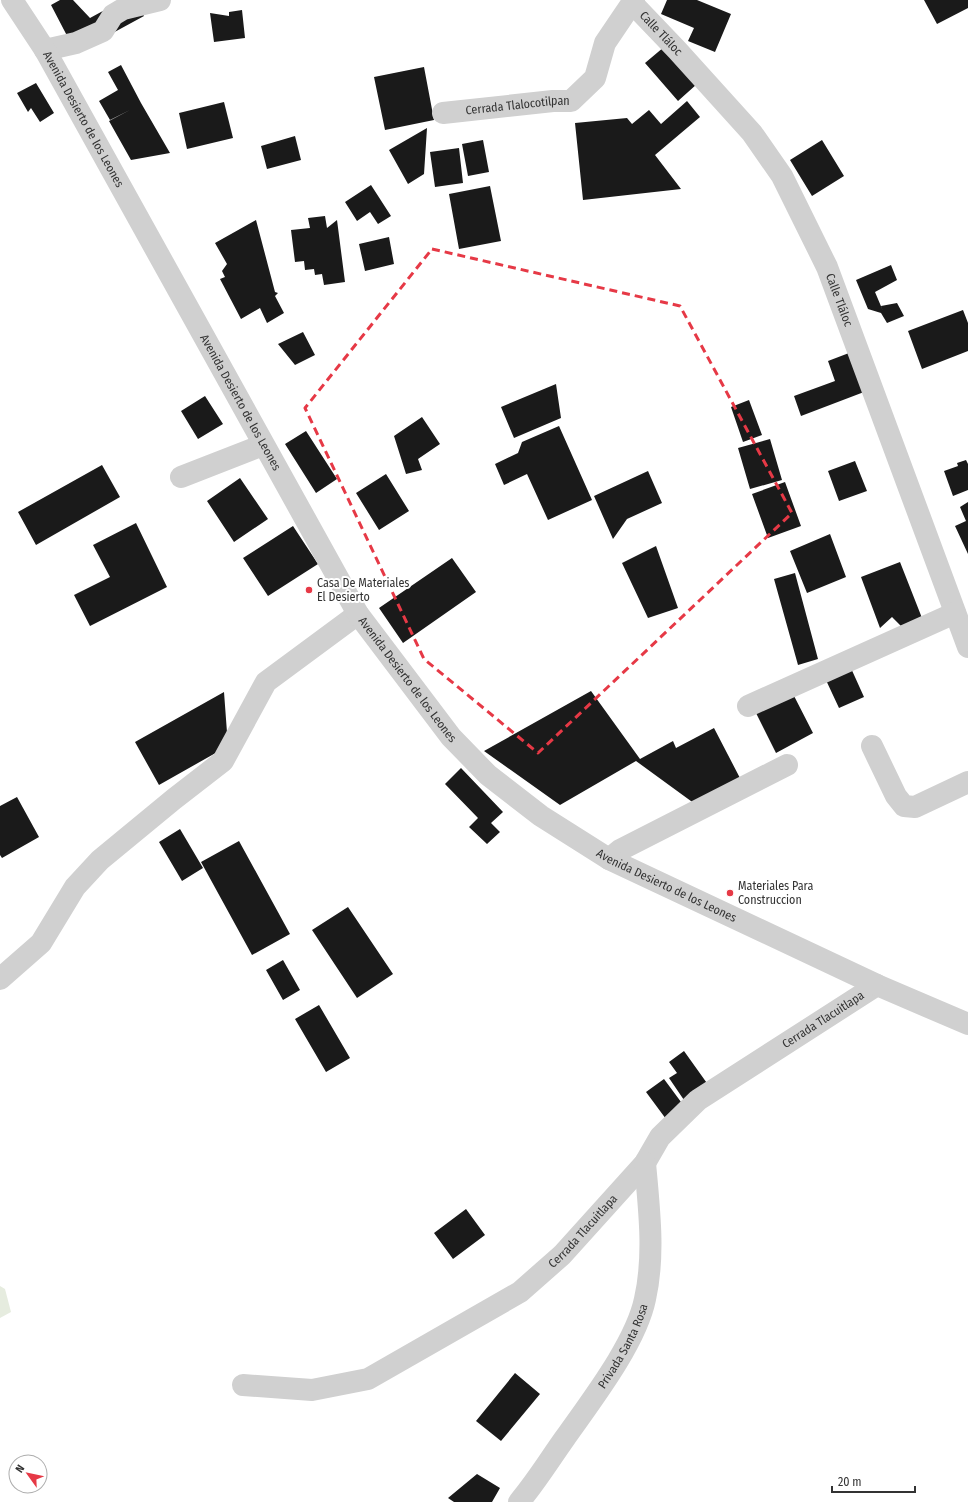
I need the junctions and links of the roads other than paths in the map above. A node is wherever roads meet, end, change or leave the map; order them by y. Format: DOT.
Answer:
graph roads {
  1 [pos="12,0"];
  2 [pos="160,0"];
  3 [pos="633,2"];
  4 [pos="45,50"];
  5 [pos="443,113"];
  6 [pos="263,445"];
  7 [pos="181,477"];
  8 [pos="955,613"];
  9 [pos="358,614"];
  10 [pos="968,647"];
  11 [pos="748,706"];
  12 [pos="872,746"];
  13 [pos="787,765"];
  14 [pos="968,782"];
  15 [pos="609,860"];
  16 [pos="0,980"];
  17 [pos="877,985"];
  18 [pos="968,1024"];
  19 [pos="645,1163"];
  20 [pos="243,1385"];
  21 [pos="519,1502"];
  1 -- 4 [label="street, Avenida Desierto de los Leones"];
  2 -- 4 [label="street"];
  3 -- 5 [label="street, Cerrada Tlalocotilpan"];
  3 -- 8 [label="street, Calle Tláloc"];
  4 -- 6 [label="street, Avenida Desierto de los Leones"];
  6 -- 7 [label="street"];
  6 -- 9 [label="street, Avenida Desierto de los Leones"];
  8 -- 10 [label="street, Calle Tláloc"];
  8 -- 11 [label="street"];
  9 -- 15 [label="street, Avenida Desierto de los Leones"];
  9 -- 16 [label="street"];
  12 -- 14 [label="street"];
  13 -- 15 [label="street"];
  15 -- 17 [label="street, Avenida Desierto de los Leones"];
  17 -- 18 [label="street, Avenida Desierto de los Leones"];
  17 -- 19 [label="street, Cerrada Tlacuitlapa"];
  19 -- 20 [label="street, Cerrada Tlacuitlapa"];
  19 -- 21 [label="street, Privada Santa Rosa"];
}
